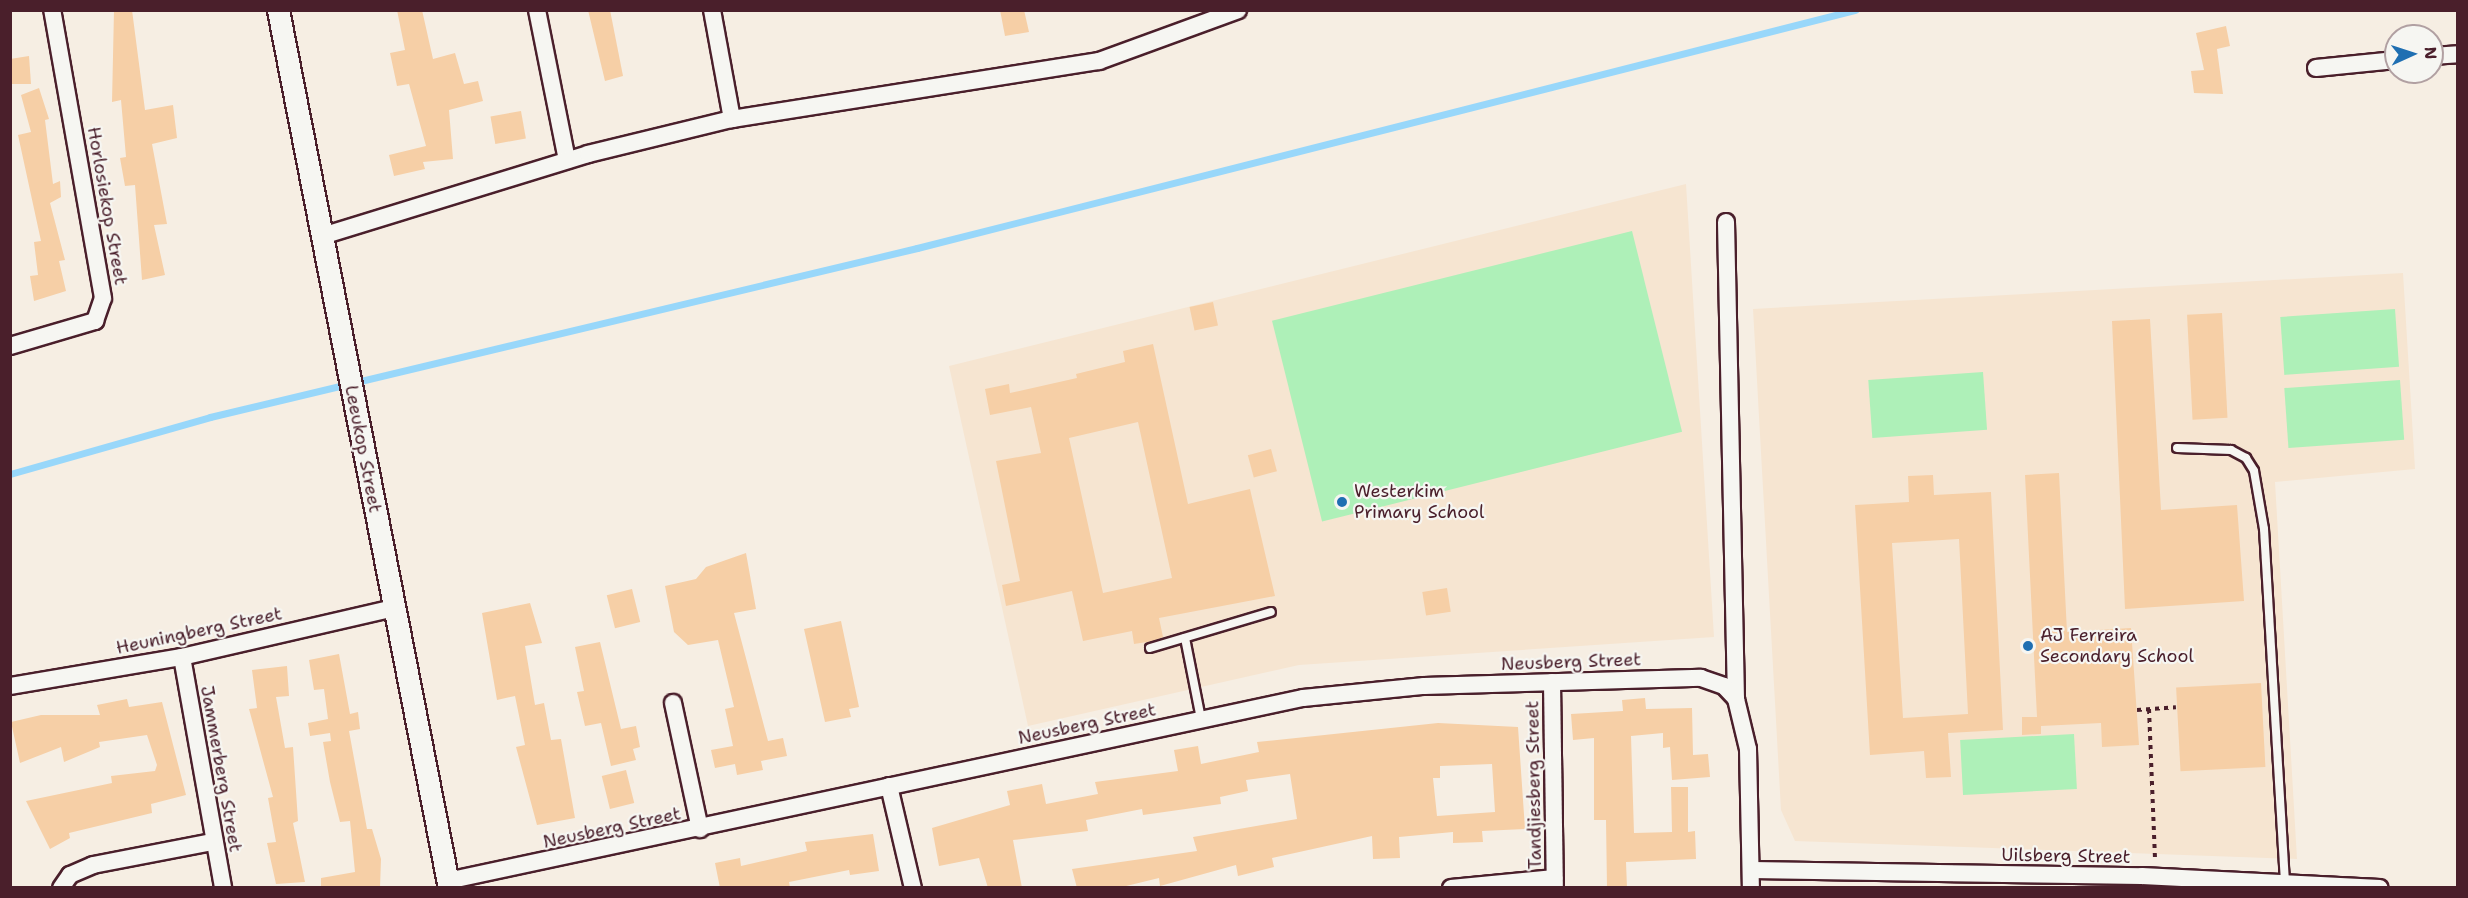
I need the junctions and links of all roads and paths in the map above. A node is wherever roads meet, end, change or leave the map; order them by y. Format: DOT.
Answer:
graph roads {
  1 [pos="51,10"];
  2 [pos="278,10"];
  3 [pos="537,10"];
  4 [pos="712,10"];
  5 [pos="1238,10"];
  6 [pos="2384,61"];
  7 [pos="2316,68"];
  8 [pos="732,119"];
  9 [pos="567,160"];
  10 [pos="1726,222"];
  11 [pos="322,236"];
  12 [pos="10,346"];
  13 [pos="2177,448"];
  14 [pos="394,608"];
  15 [pos="1271,612"];
  16 [pos="1185,638"];
  17 [pos="1150,648"];
  18 [pos="182,657"];
  19 [pos="1552,682"];
  20 [pos="10,686"];
  21 [pos="1736,699"];
  22 [pos="673,703"];
  23 [pos="2176,707"];
  24 [pos="2149,709"];
  25 [pos="2137,710"];
  26 [pos="1201,719"];
  27 [pos="889,786"];
  28 [pos="700,829"];
  29 [pos="213,842"];
  30 [pos="1752,870"];
  31 [pos="1945,880"];
  32 [pos="2147,880"];
  33 [pos="1555,883"];
  34 [pos="448,884"];
  35 [pos="2285,884"];
  36 [pos="2350,887"];
  37 [pos="61,888"];
  38 [pos="223,888"];
  39 [pos="913,888"];
  40 [pos="1451,888"];
  41 [pos="1751,888"];
  42 [pos="2380,888"];
  1 -- 12 [label="street, Horlosiekop Street"];
  2 -- 11 [label="street, Leeukop Street"];
  3 -- 9 [label="street"];
  4 -- 8 [label="street"];
  5 -- 8 [label="street"];
  6 -- 7 [label="street"];
  8 -- 9 [label="street"];
  9 -- 11 [label="street"];
  10 -- 21 [label="street"];
  11 -- 14 [label="street, Leeukop Street"];
  13 -- 35 [label="lane"];
  14 -- 18 [label="street, Heuningberg Street"];
  14 -- 34 [label="street, Leeukop Street"];
  15 -- 16 [label="lane"];
  16 -- 17 [label="lane"];
  16 -- 26 [label="lane"];
  18 -- 20 [label="street, Heuningberg Street"];
  18 -- 29 [label="street, Jammerberg Street"];
  19 -- 21 [label="street, Neusberg Street"];
  19 -- 26 [label="street, Neusberg Street"];
  19 -- 33 [label="street, Tandjiesberg Street"];
  21 -- 30 [label="street"];
  22 -- 28 [label="street"];
  23 -- 24 [label="path"];
  24 -- 25 [label="path"];
  24 -- 32 [label="path"];
  26 -- 27 [label="street, Neusberg Street"];
  27 -- 28 [label="street, Neusberg Street"];
  27 -- 39 [label="street"];
  28 -- 34 [label="street, Neusberg Street"];
  29 -- 37 [label="street"];
  29 -- 38 [label="street, Jammerberg Street"];
  30 -- 31 [label="street, Uilsberg Street"];
  30 -- 41 [label="street"];
  31 -- 32 [label="street, Uilsberg Street"];
  32 -- 35 [label="street, Uilsberg Street"];
  33 -- 40 [label="street"];
  35 -- 36 [label="street, Uilsberg Street"];
  36 -- 42 [label="street, Uilsberg Street"];
}
